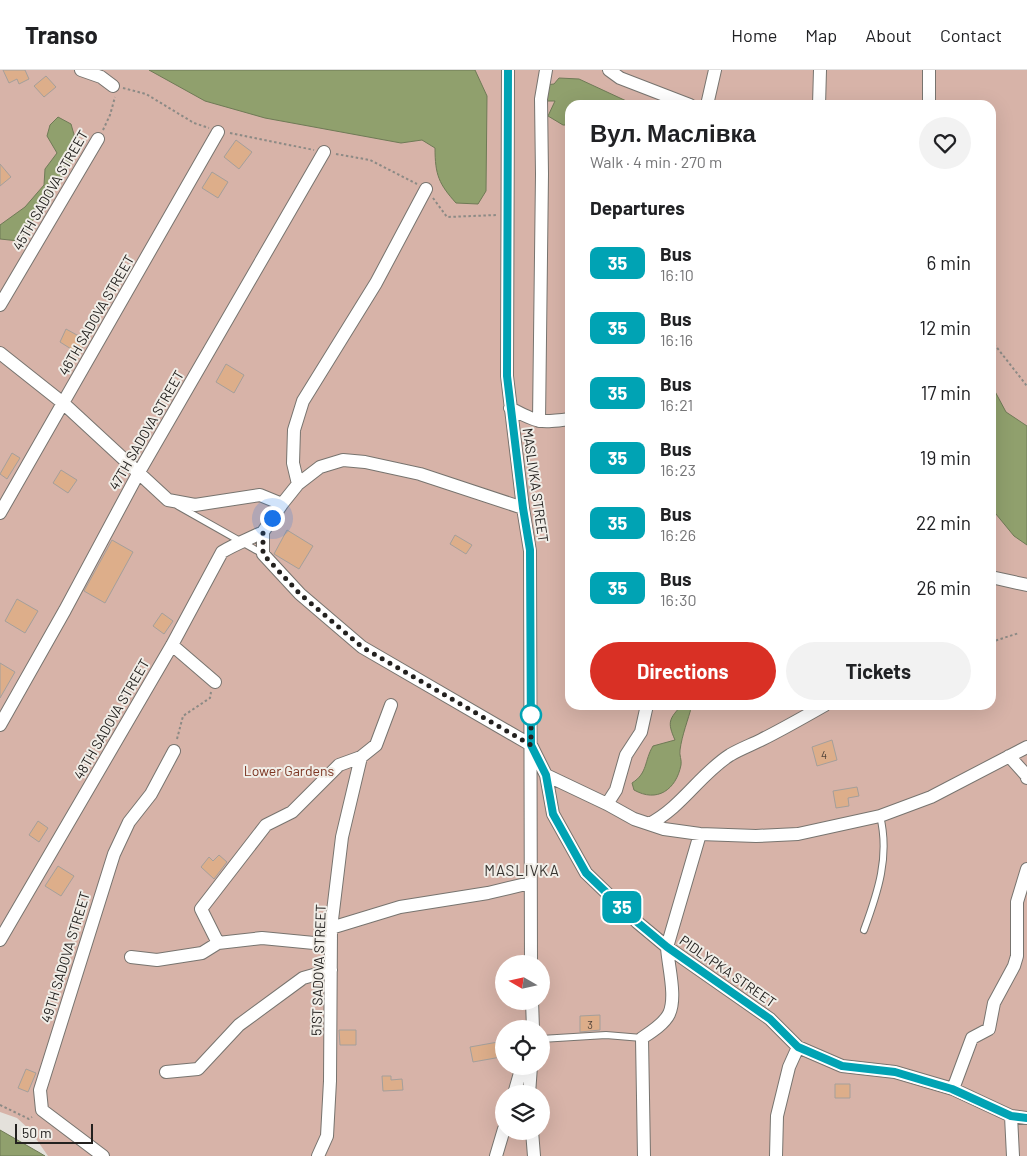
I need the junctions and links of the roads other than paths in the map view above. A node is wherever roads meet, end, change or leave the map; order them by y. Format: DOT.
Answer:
graph roads {
  1 [pos="81,70"];
  2 [pos="508,70"];
  3 [pos="546,70"];
  4 [pos="609,70"];
  5 [pos="715,70"];
  6 [pos="820,70"];
  7 [pos="929,70"];
  8 [pos="112,86"];
  9 [pos="677,100"];
  10 [pos="708,100"];
  11 [pos="819,100"];
  12 [pos="929,100"];
  13 [pos="218,132"];
  14 [pos="98,139"];
  15 [pos="324,152"];
  16 [pos="426,189"];
  17 [pos="0,305"];
  18 [pos="0,353"];
  19 [pos="63,403"];
  20 [pos="510,408"];
  21 [pos="565,419"];
  22 [pos="539,421"];
  23 [pos="138,472"];
  24 [pos="298,484"];
  25 [pos="168,500"];
  26 [pos="282,504"];
  27 [pos="523,508"];
  28 [pos="0,513"];
  29 [pos="263,532"];
  30 [pos="241,543"];
  31 [pos="263,554"];
  32 [pos="996,578"];
  33 [pos="1027,585"];
  34 [pos="172,645"];
  35 [pos="214,682"];
  36 [pos="391,705"];
  37 [pos="646,710"];
  38 [pos="816,710"];
  39 [pos="0,725"];
  40 [pos="531,745"];
  41 [pos="1027,748"];
  42 [pos="174,751"];
  43 [pos="1009,756"];
  44 [pos="360,757"];
  45 [pos="546,775"];
  46 [pos="1027,778"];
  47 [pos="606,804"];
  48 [pos="880,816"];
  49 [pos="650,824"];
  50 [pos="700,834"];
  51 [pos="1027,869"];
  52 [pos="530,883"];
  53 [pos="864,930"];
  54 [pos="331,934"];
  55 [pos="0,940"];
  56 [pos="218,943"];
  57 [pos="667,947"];
  58 [pos="531,955"];
  59 [pos="131,957"];
  60 [pos="331,970"];
  61 [pos="550,1038"];
  62 [pos="642,1038"];
  63 [pos="798,1047"];
  64 [pos="166,1072"];
  65 [pos="952,1089"];
  66 [pos="1011,1116"];
  67 [pos="1027,1118"];
  68 [pos="501,1140"];
  69 [pos="533,1140"];
  70 [pos="103,1156"];
  71 [pos="318,1156"];
  72 [pos="496,1156"];
  73 [pos="534,1156"];
  74 [pos="644,1156"];
  75 [pos="776,1156"];
  76 [pos="1013,1156"];
  1 -- 8 [label="street"];
  2 -- 20 [label="street, MASLIVKA STREET"];
  3 -- 22 [label="street"];
  4 -- 9 [label="street"];
  5 -- 10 [label="street"];
  6 -- 11 [label="street"];
  7 -- 12 [label="street"];
  13 -- 19 [label="street, 46TH SADOVA STREET"];
  14 -- 17 [label="street, 45TH SADOVA STREET"];
  15 -- 23 [label="street, 47TH SADOVA STREET"];
  16 -- 24 [label="street"];
  18 -- 19 [label="street"];
  19 -- 23 [label="street"];
  19 -- 28 [label="street, 46TH SADOVA STREET"];
  20 -- 22 [label="street"];
  20 -- 27 [label="street, MASLIVKA STREET"];
  21 -- 22 [label="street"];
  23 -- 25 [label="street"];
  23 -- 39 [label="street, 47TH SADOVA STREET"];
  24 -- 26 [label="street"];
  24 -- 27 [label="street"];
  25 -- 26 [label="street"];
  25 -- 30 [label="lane"];
  26 -- 29 [label="street"];
  27 -- 40 [label="street, MASLIVKA STREET"];
  29 -- 30 [label="street, 48TH SADOVA STREET"];
  29 -- 31 [label="street"];
  30 -- 31 [label="lane"];
  30 -- 34 [label="street, 48TH SADOVA STREET"];
  31 -- 40 [label="street"];
  32 -- 33 [label="street"];
  34 -- 35 [label="street"];
  34 -- 55 [label="street, 48TH SADOVA STREET"];
  36 -- 44 [label="street"];
  37 -- 47 [label="street"];
  38 -- 49 [label="street"];
  40 -- 45 [label="street, PIDLYPKA STREET"];
  40 -- 52 [label="street, MASLIVKA STREET"];
  41 -- 43 [label="street"];
  42 -- 70 [label="street, 49TH SADOVA STREET"];
  43 -- 46 [label="street"];
  43 -- 48 [label="street"];
  44 -- 54 [label="street, 51ST SADOVA STREET"];
  44 -- 56 [label="street"];
  45 -- 47 [label="street"];
  45 -- 57 [label="street, PIDLYPKA STREET"];
  47 -- 49 [label="street"];
  48 -- 50 [label="street"];
  48 -- 53 [label="lane"];
  49 -- 50 [label="street"];
  50 -- 57 [label="street"];
  51 -- 65 [label="street"];
  52 -- 54 [label="street"];
  52 -- 58 [label="street, MASLIVKA STREET"];
  54 -- 56 [label="street"];
  54 -- 60 [label="street, 51ST SADOVA STREET"];
  56 -- 59 [label="street"];
  57 -- 62 [label="street"];
  57 -- 63 [label="street, PIDLYPKA STREET"];
  60 -- 64 [label="street"];
  60 -- 71 [label="street, 51ST SADOVA STREET"];
  61 -- 62 [label="lane"];
  62 -- 74 [label="street"];
  63 -- 65 [label="street, PIDLYPKA STREET"];
  63 -- 75 [label="street"];
  65 -- 66 [label="street, PIDLYPKA STREET"];
  66 -- 67 [label="street, PIDLYPKA STREET"];
  66 -- 76 [label="street"];
  68 -- 72 [label="street"];
  69 -- 73 [label="street"];
}
